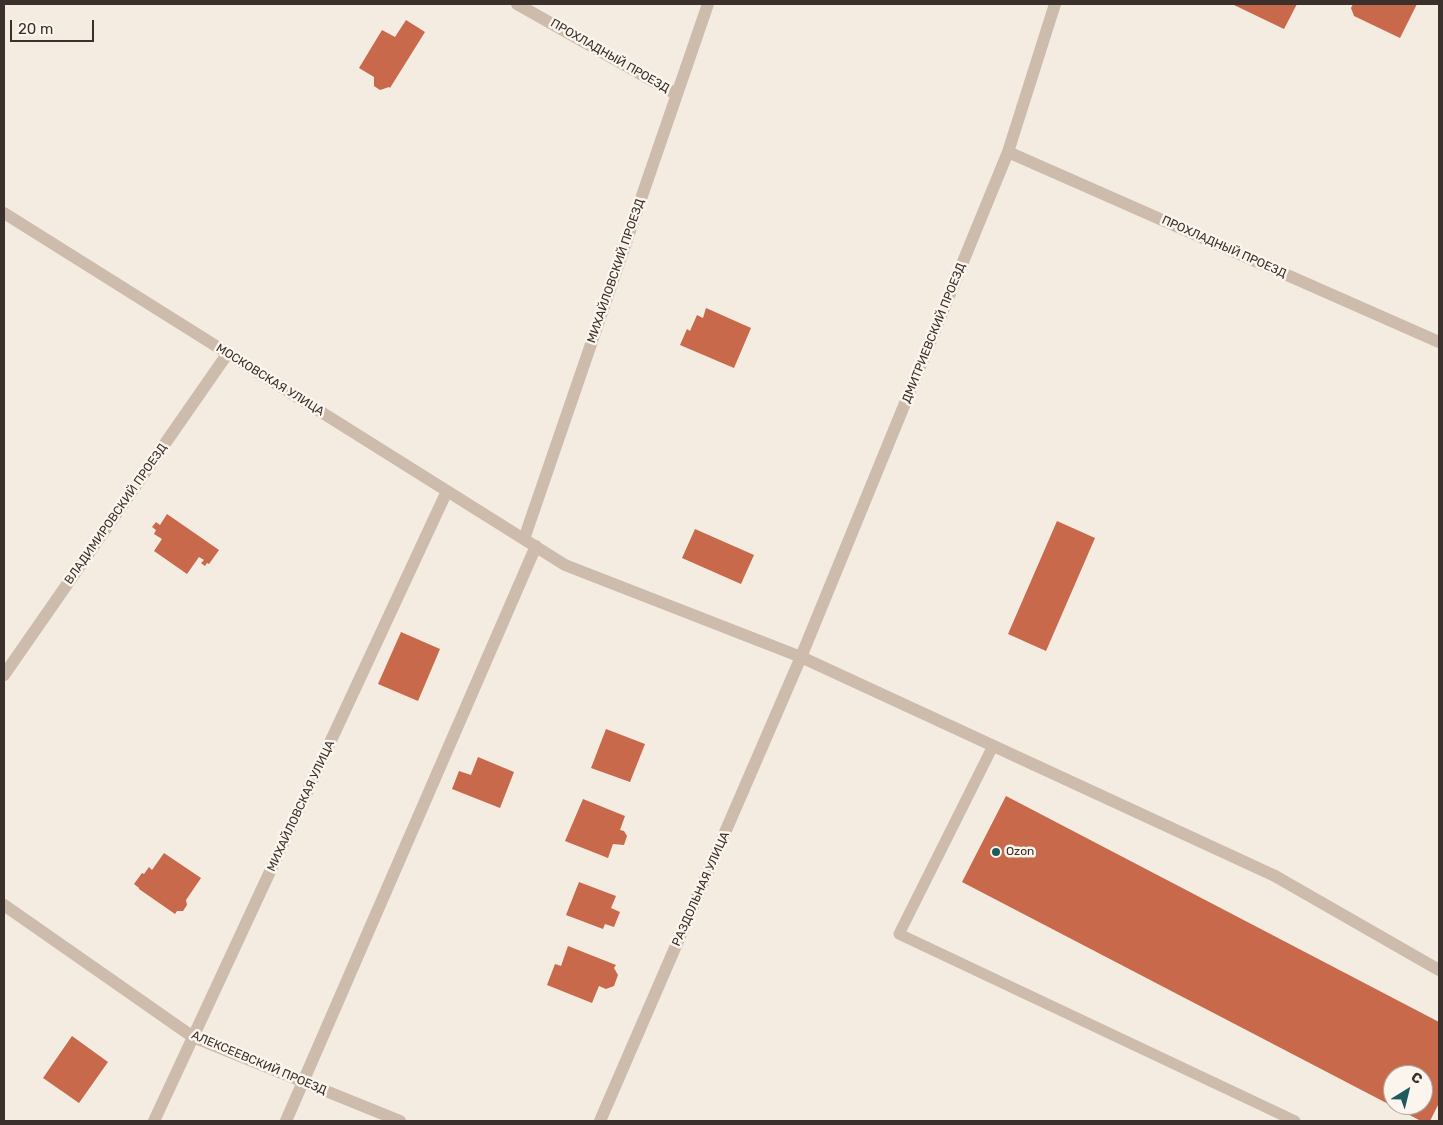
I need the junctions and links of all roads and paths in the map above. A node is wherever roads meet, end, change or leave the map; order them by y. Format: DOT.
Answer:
graph roads {
  1 [pos="518,4"];
  2 [pos="708,4"];
  3 [pos="1055,4"];
  4 [pos="676,94"];
  5 [pos="1008,152"];
  6 [pos="4,213"];
  7 [pos="1439,342"];
  8 [pos="228,353"];
  9 [pos="447,491"];
  10 [pos="524,539"];
  11 [pos="536,546"];
  12 [pos="802,657"];
  13 [pos="4,675"];
  14 [pos="993,746"];
  15 [pos="4,905"];
  16 [pos="1439,970"];
  17 [pos="193,1037"];
  18 [pos="302,1081"];
  19 [pos="154,1121"];
  20 [pos="286,1121"];
  21 [pos="400,1121"];
  22 [pos="600,1121"];
  23 [pos="1295,1121"];
  1 -- 4 [label="street, ПРОХЛАДНЫЙ ПРОЕЗД"];
  2 -- 4 [label="street, МИХАЙЛОВСКИЙ ПРОЕЗД"];
  3 -- 5 [label="street, ДМИТРИЕВСКИЙ ПРОЕЗД"];
  4 -- 10 [label="street, МИХАЙЛОВСКИЙ ПРОЕЗД"];
  5 -- 7 [label="street, ПРОХЛАДНЫЙ ПРОЕЗД"];
  5 -- 12 [label="street, ДМИТРИЕВСКИЙ ПРОЕЗД"];
  6 -- 8 [label="street, МОСКОВСКАЯ УЛИЦА"];
  8 -- 9 [label="street, МОСКОВСКАЯ УЛИЦА"];
  8 -- 13 [label="street, ВЛАДИМИРОВСКИЙ ПРОЕЗД"];
  9 -- 10 [label="street, МОСКОВСКАЯ УЛИЦА"];
  9 -- 17 [label="street, МИХАЙЛОВСКАЯ УЛИЦА"];
  10 -- 11 [label="street, МОСКОВСКАЯ УЛИЦА"];
  11 -- 12 [label="street, МОСКОВСКАЯ УЛИЦА"];
  11 -- 18 [label="street"];
  12 -- 14 [label="street, МОСКОВСКАЯ УЛИЦА"];
  12 -- 22 [label="street, РАЗДОЛЬНАЯ УЛИЦА"];
  14 -- 16 [label="street, МОСКОВСКАЯ УЛИЦА"];
  14 -- 23 [label="lane"];
  15 -- 17 [label="street, АЛЕКСЕЕВСКИЙ ПРОЕЗД"];
  17 -- 18 [label="street, АЛЕКСЕЕВСКИЙ ПРОЕЗД"];
  17 -- 19 [label="street, МИХАЙЛОВСКАЯ УЛИЦА"];
  18 -- 20 [label="street"];
  18 -- 21 [label="street, АЛЕКСЕЕВСКИЙ ПРОЕЗД"];
}
